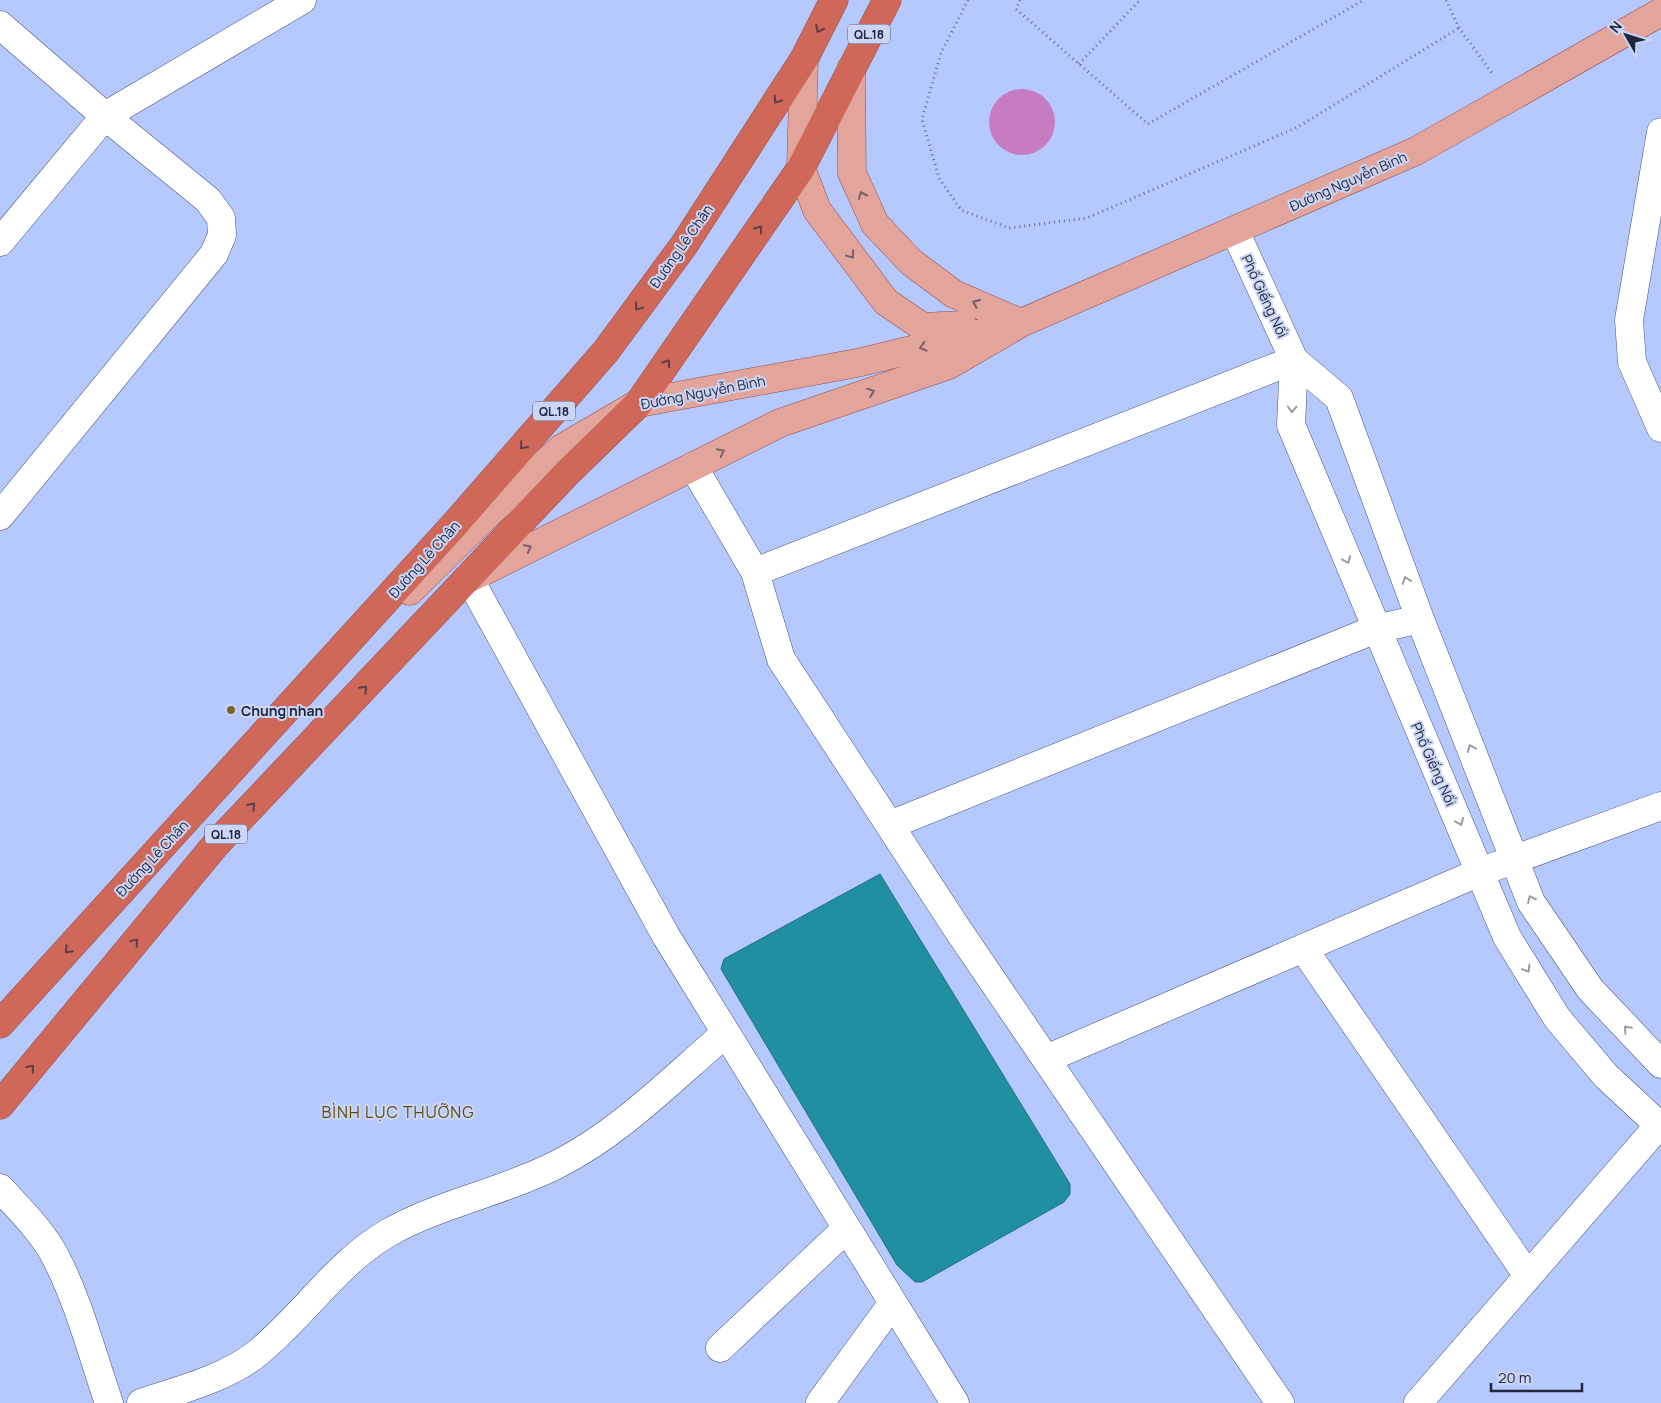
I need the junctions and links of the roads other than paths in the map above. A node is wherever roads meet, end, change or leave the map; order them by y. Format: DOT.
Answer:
graph roads {
  1 [pos="302,0"];
  2 [pos="834,0"];
  3 [pos="886,0"];
  4 [pos="1661,12"];
  5 [pos="0,25"];
  6 [pos="804,59"];
  7 [pos="851,69"];
  8 [pos="105,116"];
  9 [pos="1661,132"];
  10 [pos="801,168"];
  11 [pos="1235,231"];
  12 [pos="0,242"];
  13 [pos="1021,323"];
  14 [pos="1294,360"];
  15 [pos="639,403"];
  16 [pos="1661,428"];
  17 [pos="693,466"];
  18 [pos="0,516"];
  19 [pos="755,572"];
  20 [pos="470,578"];
  21 [pos="1420,619"];
  22 [pos="1376,629"];
  23 [pos="266,733"];
  24 [pos="1661,806"];
  25 [pos="890,825"];
  26 [pos="1514,858"];
  27 [pos="1480,872"];
  28 [pos="1303,948"];
  29 [pos="0,1024"];
  30 [pos="726,1033"];
  31 [pos="1046,1059"];
  32 [pos="1661,1064"];
  33 [pos="0,1105"];
  34 [pos="1660,1125"];
  35 [pos="0,1188"];
  36 [pos="846,1229"];
  37 [pos="1528,1276"];
  38 [pos="892,1304"];
  39 [pos="720,1348"];
  40 [pos="109,1403"];
  41 [pos="141,1403"];
  42 [pos="820,1403"];
  43 [pos="955,1403"];
  44 [pos="1280,1403"];
  45 [pos="1418,1403"];
  1 -- 8 [label="street"];
  2 -- 6 [label="highway, QL.18, one-way"];
  3 -- 7 [label="highway, QL.18"];
  4 -- 11 [label="main road, Đường Nguyễn Bình"];
  5 -- 8 [label="street"];
  6 -- 10 [label="main road"];
  6 -- 23 [label="highway, Đường Lê Chân / QL.18, one-way"];
  7 -- 10 [label="highway, QL.18"];
  13 -- 7 [label="main road, one-way"];
  8 -- 12 [label="street"];
  8 -- 18 [label="street"];
  9 -- 16 [label="street"];
  10 -- 13 [label="main road, one-way"];
  15 -- 10 [label="highway, QL.18, one-way"];
  11 -- 13 [label="main road, Đường Nguyễn Bình"];
  11 -- 14 [label="street, Phố Giếng Nối"];
  13 -- 15 [label="main road, Đường Nguyễn Bình, one-way"];
  17 -- 13 [label="main road, Đường Nguyễn Bình, one-way"];
  14 -- 19 [label="street"];
  21 -- 14 [label="street, Phố Giếng Nối, one-way"];
  14 -- 22 [label="street, Phố Giếng Nối, one-way"];
  15 -- 20 [label="highway, QL.18"];
  15 -- 23 [label="main road, Đường Nguyễn Bình"];
  17 -- 19 [label="street"];
  20 -- 17 [label="main road, Đường Nguyễn Bình, one-way"];
  19 -- 25 [label="street"];
  20 -- 30 [label="street"];
  33 -- 20 [label="highway, QL.18, one-way"];
  21 -- 22 [label="street"];
  26 -- 21 [label="street, Phố Giếng Nối, one-way"];
  22 -- 25 [label="street"];
  22 -- 27 [label="street, Phố Giếng Nối, one-way"];
  23 -- 29 [label="highway, Đường Lê Chân / QL.18, one-way"];
  24 -- 26 [label="street"];
  25 -- 31 [label="street"];
  26 -- 27 [label="street"];
  32 -- 26 [label="street, Phố Giếng Nối, one-way"];
  27 -- 28 [label="street"];
  27 -- 34 [label="street, Phố Giếng Nối, one-way"];
  28 -- 31 [label="street"];
  28 -- 37 [label="street"];
  30 -- 36 [label="street"];
  30 -- 41 [label="street"];
  31 -- 44 [label="street"];
  34 -- 37 [label="street"];
  35 -- 40 [label="street"];
  36 -- 38 [label="street"];
  36 -- 39 [label="street"];
  37 -- 45 [label="street"];
  38 -- 42 [label="street"];
  38 -- 43 [label="street"];
}
